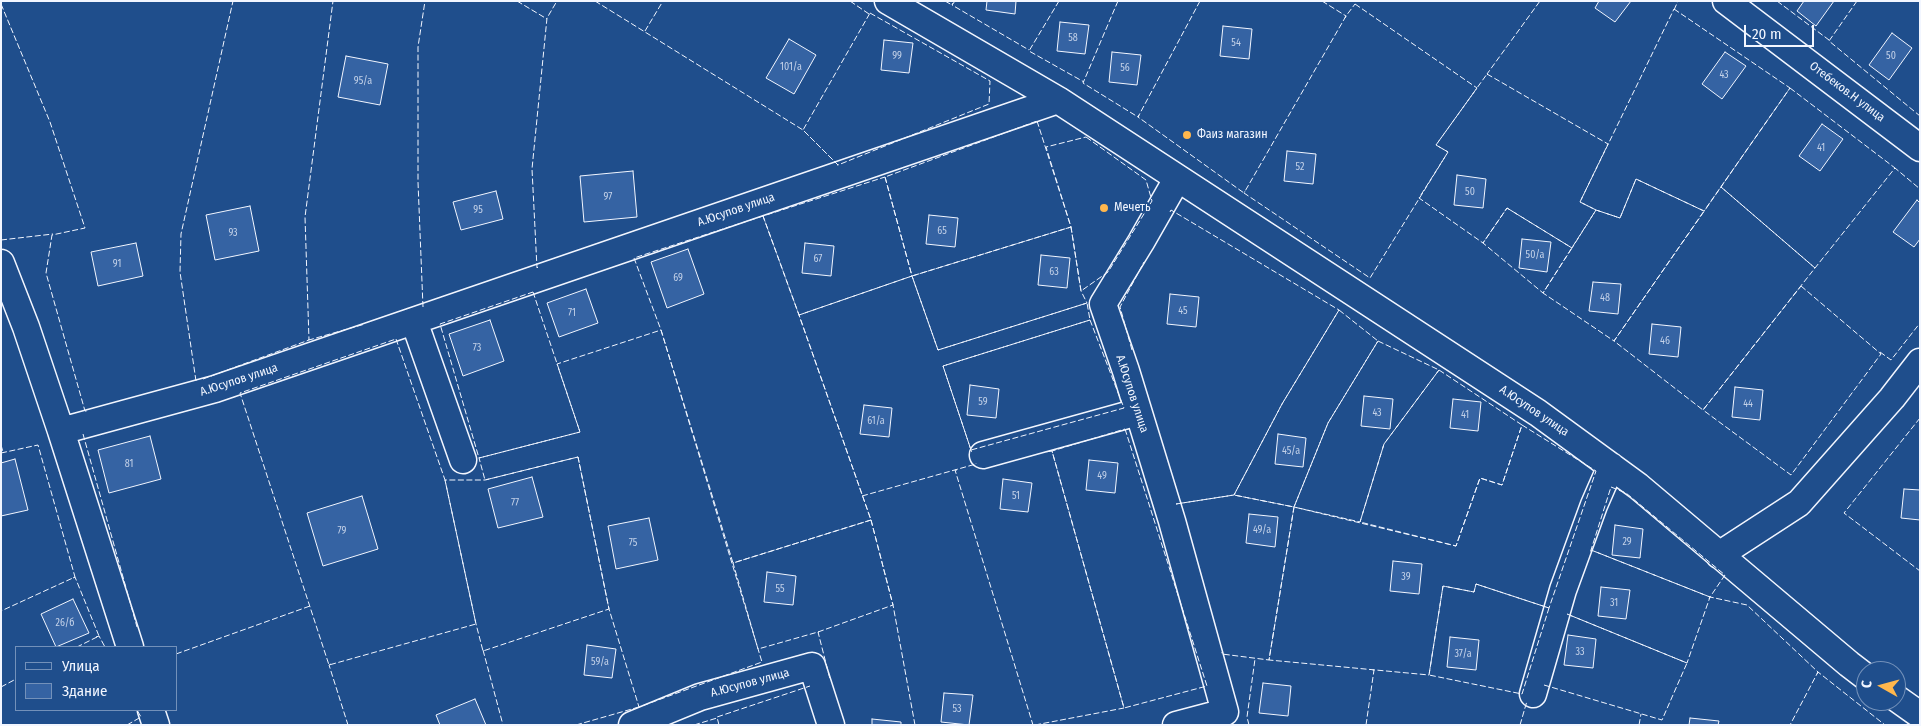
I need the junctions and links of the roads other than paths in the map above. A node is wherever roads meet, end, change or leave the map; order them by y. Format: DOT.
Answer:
graph roads {
  1 [pos="888,1"];
  2 [pos="1726,1"];
  3 [pos="1058,100"];
  4 [pos="1920,148"];
  5 [pos="1177,179"];
  6 [pos="1,263"];
  7 [pos="414,321"];
  8 [pos="1920,362"];
  9 [pos="1138,412"];
  10 [pos="61,431"];
  11 [pos="983,455"];
  12 [pos="463,460"];
  13 [pos="1611,466"];
  14 [pos="1719,555"];
  15 [pos="130,646"];
  16 [pos="1856,669"];
  17 [pos="1532,694"];
  18 [pos="1906,705"];
  19 [pos="151,711"];
  20 [pos="1920,715"];
  21 [pos="1227,718"];
  22 [pos="156,724"];
  23 [pos="632,725"];
  24 [pos="831,725"];
  25 [pos="1176,725"];
  1 -- 3 [label="street, А.Юсупов улица"];
  2 -- 4 [label="street, Отебеков.Н улица"];
  3 -- 5 [label="street, А.Юсупов улица"];
  3 -- 7 [label="street, А.Юсупов улица"];
  5 -- 9 [label="street, А.Юсупов улица"];
  5 -- 13 [label="street, А.Юсупов улица"];
  6 -- 10 [label="street"];
  7 -- 10 [label="street, А.Юсупов улица"];
  7 -- 12 [label="street"];
  8 -- 14 [label="street"];
  9 -- 11 [label="street"];
  9 -- 21 [label="street, А.Юсупов улица"];
  10 -- 15 [label="street"];
  13 -- 14 [label="street, А.Юсупов улица"];
  13 -- 17 [label="street"];
  14 -- 16 [label="street, А.Юсупов улица"];
  18 -- 20 [label="street"];
  19 -- 22 [label="street"];
  21 -- 25 [label="street, А.Юсупов улица"];
  23 -- 24 [label="street, А.Юсупов улица"];
}
